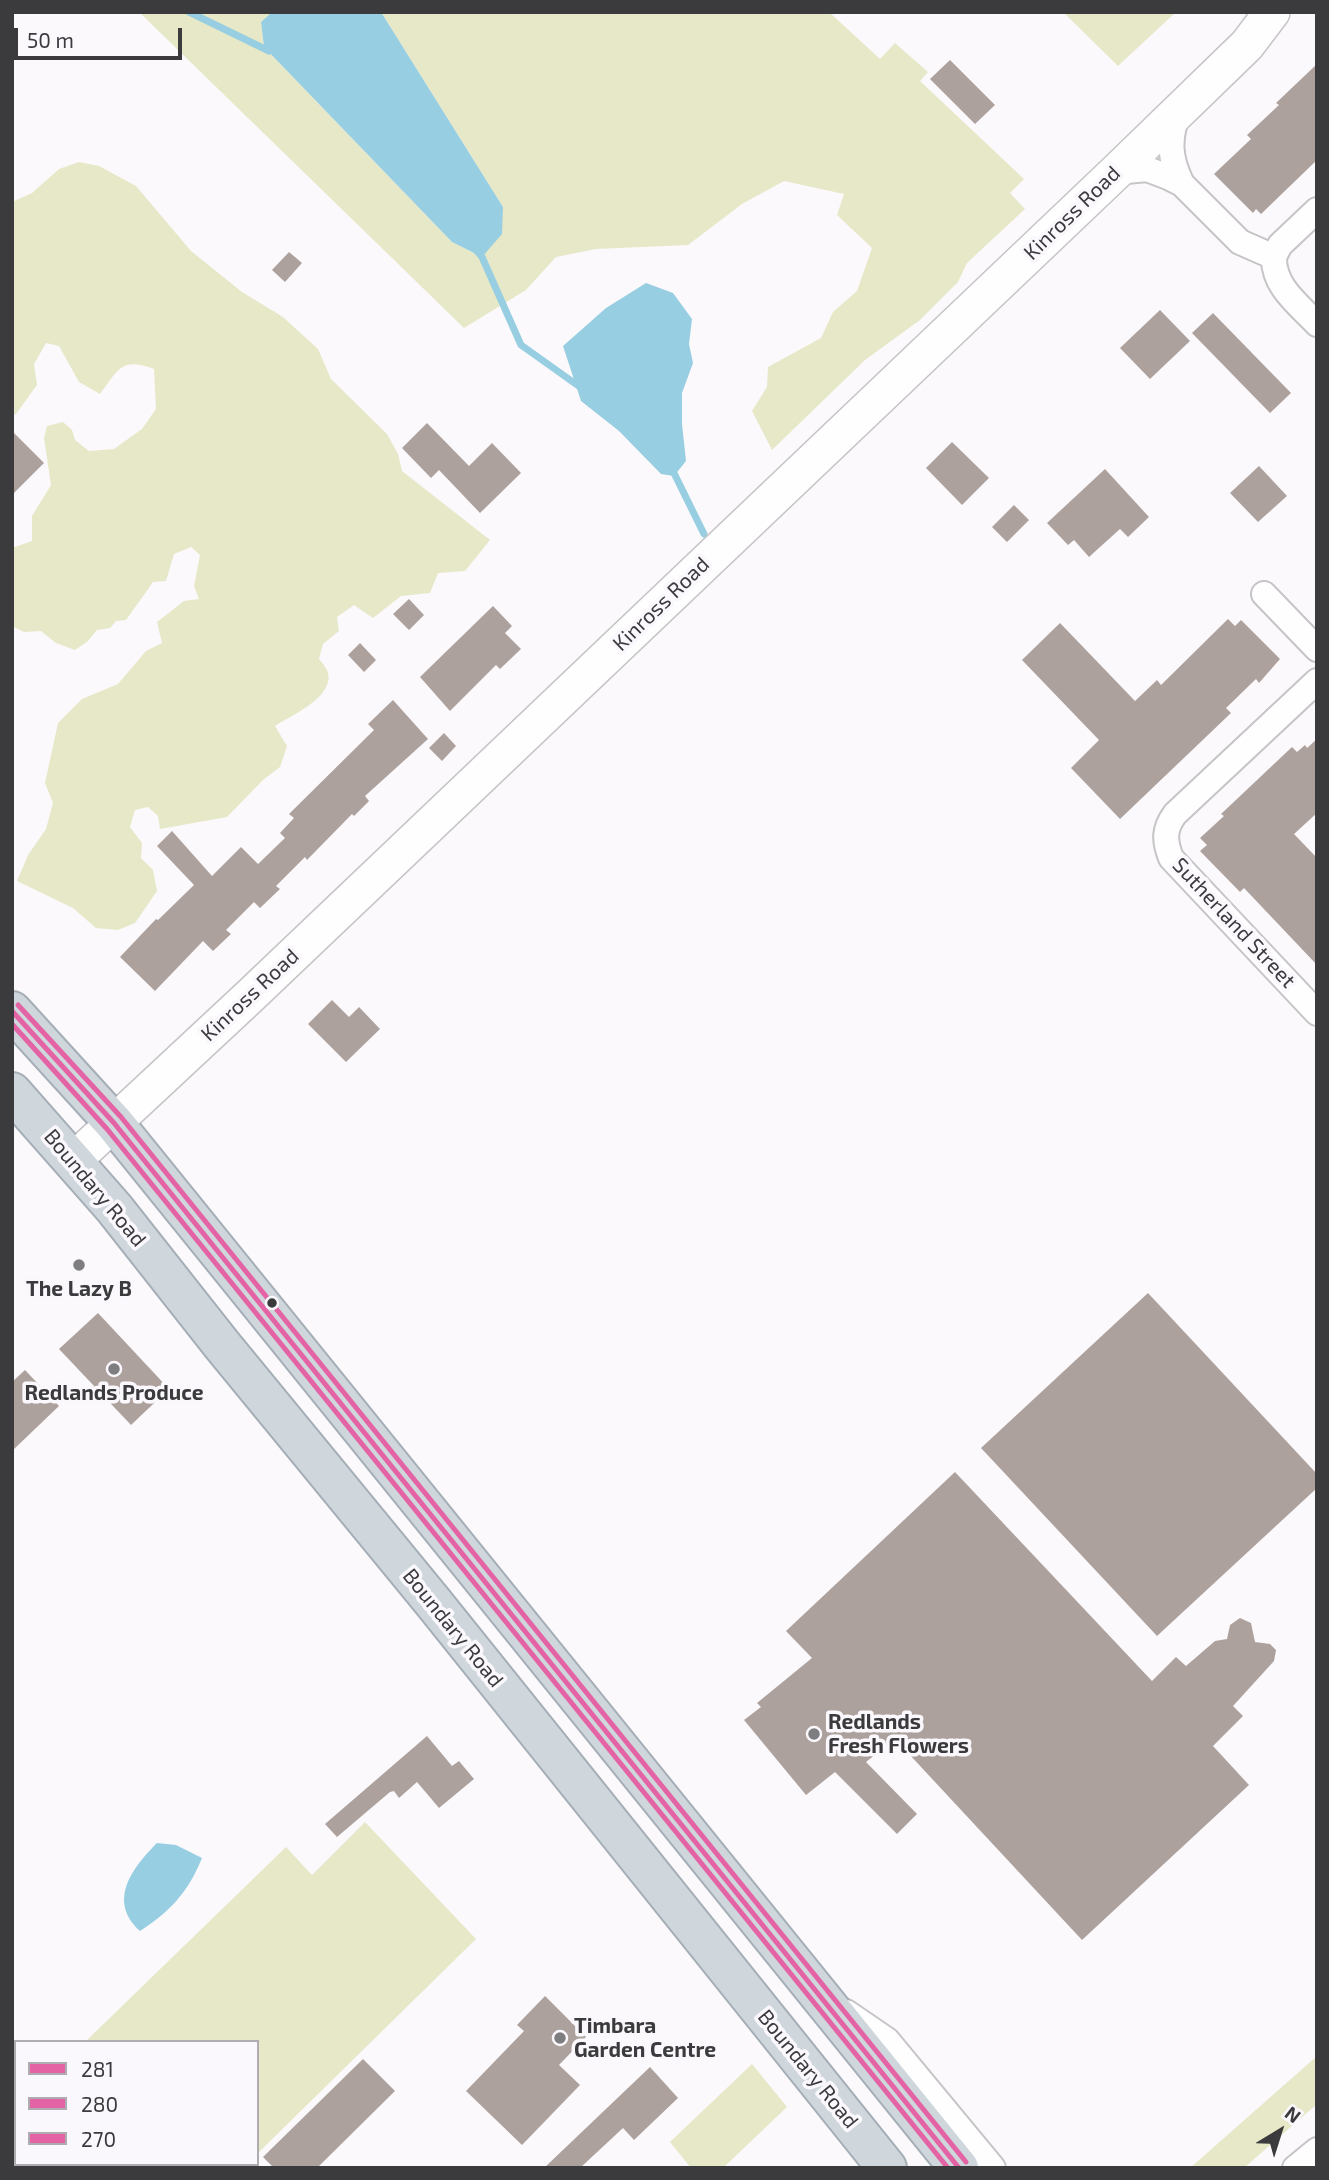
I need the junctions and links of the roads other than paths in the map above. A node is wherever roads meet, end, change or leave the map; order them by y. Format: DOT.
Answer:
graph roads {
  1 [pos="1272,12"];
  2 [pos="1296,12"];
  3 [pos="1247,45"];
  4 [pos="1180,108"];
  5 [pos="1116,172"];
  6 [pos="1182,184"];
  7 [pos="1317,210"];
  8 [pos="1275,257"];
  9 [pos="1317,324"];
  10 [pos="1264,594"];
  11 [pos="1317,649"];
  12 [pos="1317,681"];
  13 [pos="12,1011"];
  14 [pos="1317,1013"];
  15 [pos="12,1092"];
  16 [pos="114,1123"];
  17 [pos="73,1161"];
  18 [pos="817,1991"];
  19 [pos="1317,2150"];
  20 [pos="887,2168"];
  21 [pos="959,2168"];
  22 [pos="993,2168"];
  23 [pos="1295,2168"];
  1 -- 3 [label="street, Kinross Road"];
  2 -- 3 [label="street, Kinross Road"];
  3 -- 4 [label="street, Kinross Road"];
  4 -- 5 [label="street, Kinross Road"];
  4 -- 6 [label="street"];
  5 -- 6 [label="street"];
  5 -- 16 [label="street, Kinross Road"];
  6 -- 8 [label="street"];
  7 -- 8 [label="street"];
  8 -- 9 [label="street"];
  10 -- 11 [label="street"];
  12 -- 14 [label="street, Sutherland Street"];
  13 -- 16 [label="highway"];
  15 -- 17 [label="highway, Boundary Road"];
  16 -- 17 [label="street, Kinross Road"];
  16 -- 18 [label="highway"];
  17 -- 20 [label="highway, Boundary Road"];
  18 -- 21 [label="highway"];
  18 -- 22 [label="street"];
  19 -- 23 [label="street"];
}
